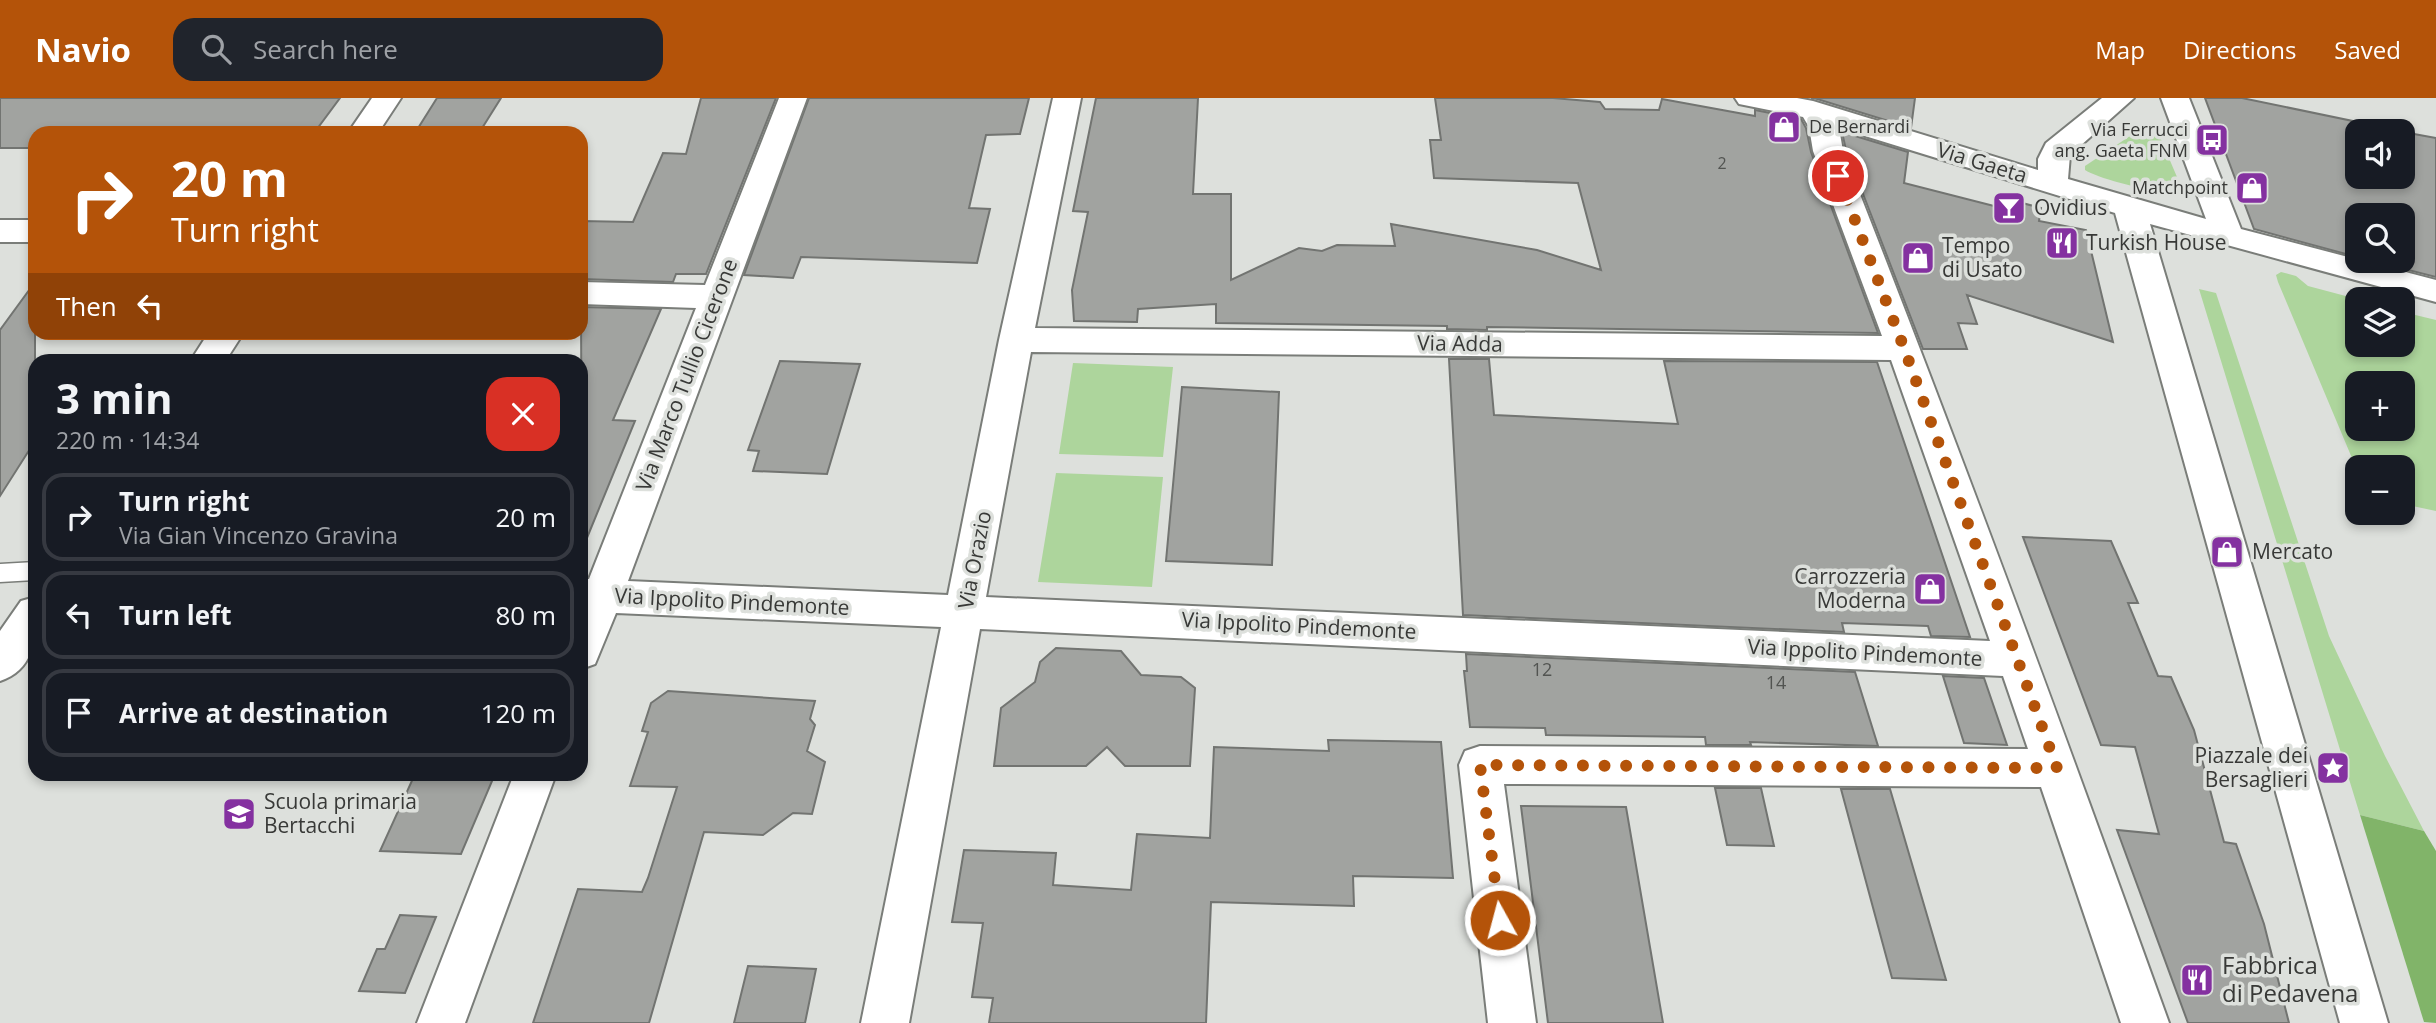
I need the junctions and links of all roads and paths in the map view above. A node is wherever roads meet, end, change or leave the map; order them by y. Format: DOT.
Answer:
graph roads {
  1 [pos="387,98"];
  2 [pos="793,98"];
  3 [pos="1067,98"];
  4 [pos="1749,98"];
  5 [pos="2141,102"];
  6 [pos="1812,104"];
  7 [pos="368,126"];
  8 [pos="2053,185"];
  9 [pos="2129,207"];
  10 [pos="0,231"];
  11 [pos="28,231"];
  12 [pos="2228,236"];
  13 [pos="2436,291"];
  14 [pos="588,293"];
  15 [pos="718,297"];
  16 [pos="1016,340"];
  17 [pos="1904,348"];
  18 [pos="28,571"];
  19 [pos="0,573"];
  20 [pos="592,596"];
  21 [pos="965,614"];
  22 [pos="588,616"];
  23 [pos="28,623"];
  24 [pos="2017,659"];
  25 [pos="0,664"];
  26 [pos="2057,768"];
  27 [pos="532,781"];
  28 [pos="441,1023"];
  29 [pos="885,1023"];
  30 [pos="1512,1023"];
  31 [pos="2145,1023"];
  32 [pos="2364,1023"];
  1 -- 7 [label="street"];
  2 -- 15 [label="street, Via Marco Tullio Cicerone"];
  3 -- 16 [label="street, Via Orazio"];
  4 -- 6 [label="street, Via Gaeta"];
  5 -- 8 [label="street"];
  5 -- 12 [label="street"];
  6 -- 8 [label="street, Via Gaeta"];
  6 -- 17 [label="street"];
  8 -- 9 [label="street, Via Gaeta"];
  9 -- 12 [label="street, Via Gaeta"];
  9 -- 32 [label="street"];
  10 -- 11 [label="street"];
  12 -- 13 [label="street, Via Gaeta"];
  14 -- 15 [label="street"];
  15 -- 20 [label="street, Via Marco Tullio Cicerone"];
  16 -- 17 [label="street, Via Adda"];
  16 -- 21 [label="street, Via Orazio"];
  17 -- 24 [label="street"];
  18 -- 19 [label="lane"];
  20 -- 21 [label="street, Via Ippolito Pindemonte"];
  20 -- 22 [label="street, Via Marco Tullio Cicerone"];
  21 -- 24 [label="street, Via Ippolito Pindemonte"];
  21 -- 29 [label="street, Via Orazio"];
  23 -- 25 [label="street"];
  24 -- 26 [label="street"];
  26 -- 30 [label="street"];
  26 -- 31 [label="street"];
  27 -- 28 [label="street"];
}
